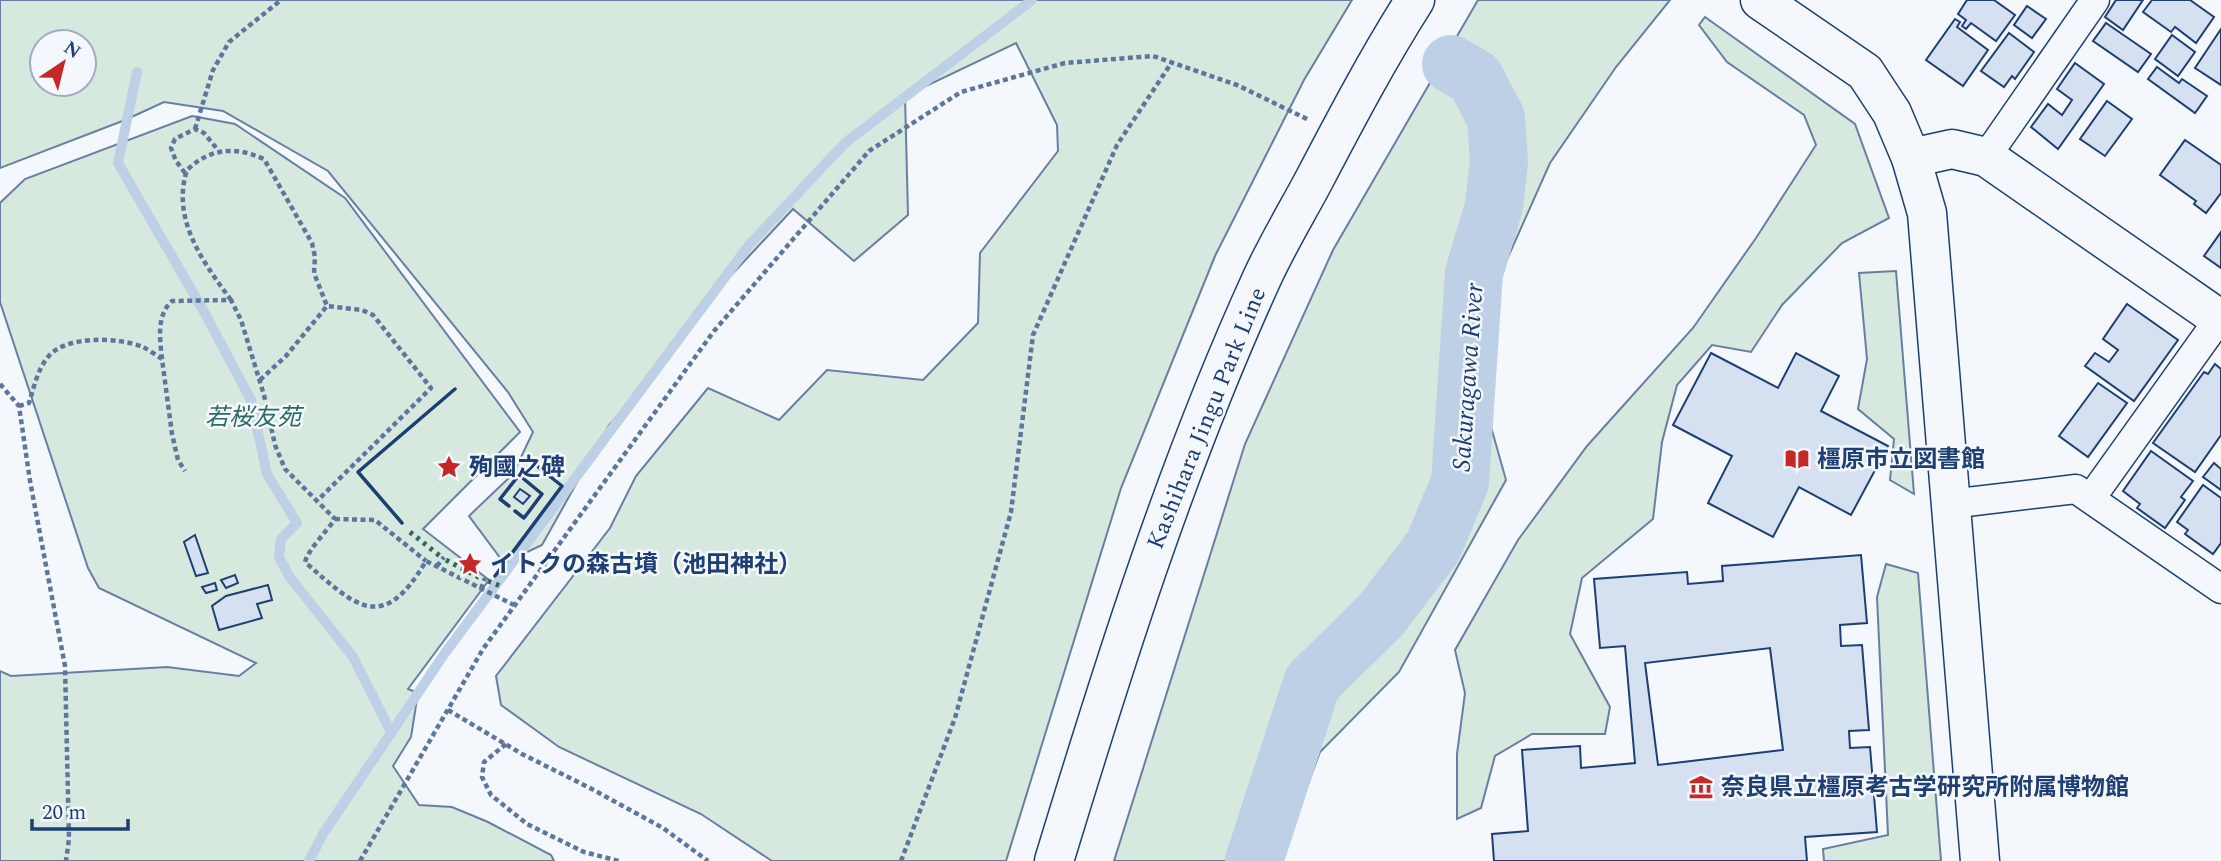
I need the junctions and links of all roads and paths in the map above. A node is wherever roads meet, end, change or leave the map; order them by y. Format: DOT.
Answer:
graph roads {
  1 [pos="281,0"];
  2 [pos="1415,0"];
  3 [pos="1760,0"];
  4 [pos="2095,0"];
  5 [pos="1172,62"];
  6 [pos="195,129"];
  7 [pos="1338,133"];
  8 [pos="218,150"];
  9 [pos="1986,157"];
  10 [pos="1911,158"];
  11 [pos="186,174"];
  12 [pos="231,300"];
  13 [pos="327,306"];
  14 [pos="2220,319"];
  15 [pos="162,359"];
  16 [pos="260,380"];
  17 [pos="0,384"];
  18 [pos="19,406"];
  19 [pos="185,471"];
  20 [pos="2091,498"];
  21 [pos="318,500"];
  22 [pos="1950,504"];
  23 [pos="335,519"];
  24 [pos="444,557"];
  25 [pos="426,561"];
  26 [pos="437,566"];
  27 [pos="485,578"];
  28 [pos="2221,589"];
  29 [pos="484,590"];
  30 [pos="514,605"];
  31 [pos="448,710"];
  32 [pos="506,744"];
  33 [pos="66,861"];
  34 [pos="360,861"];
  35 [pos="619,861"];
  36 [pos="708,861"];
  37 [pos="901,861"];
  38 [pos="1054,861"];
  39 [pos="1980,861"];
  1 -- 6 [label="path"];
  2 -- 7 [label="main road, Kashihara Jingu Park Line"];
  3 -- 10 [label="main road"];
  4 -- 9 [label="street"];
  5 -- 7 [label="path"];
  5 -- 30 [label="path"];
  5 -- 37 [label="path"];
  6 -- 8 [label="path"];
  6 -- 11 [label="path"];
  7 -- 38 [label="main road, Kashihara Jingu Park Line"];
  8 -- 11 [label="path"];
  8 -- 13 [label="path"];
  9 -- 10 [label="main road"];
  9 -- 14 [label="main road"];
  10 -- 22 [label="main road"];
  11 -- 12 [label="path"];
  12 -- 15 [label="path"];
  12 -- 16 [label="path"];
  13 -- 16 [label="path"];
  13 -- 21 [label="path"];
  14 -- 20 [label="street"];
  15 -- 18 [label="path"];
  15 -- 19 [label="path"];
  16 -- 21 [label="path"];
  17 -- 18 [label="path"];
  18 -- 33 [label="path"];
  20 -- 22 [label="street"];
  20 -- 28 [label="street"];
  21 -- 23 [label="path"];
  22 -- 39 [label="main road"];
  23 -- 25 [label="path"];
  23 -- 25 [label="path"];
  24 -- 26 [label="path"];
  25 -- 26 [label="path"];
  26 -- 29 [label="path"];
  27 -- 29 [label="path"];
  29 -- 30 [label="path"];
  30 -- 31 [label="path"];
  31 -- 32 [label="path"];
  31 -- 34 [label="path"];
  32 -- 35 [label="path"];
  32 -- 36 [label="path"];
}
